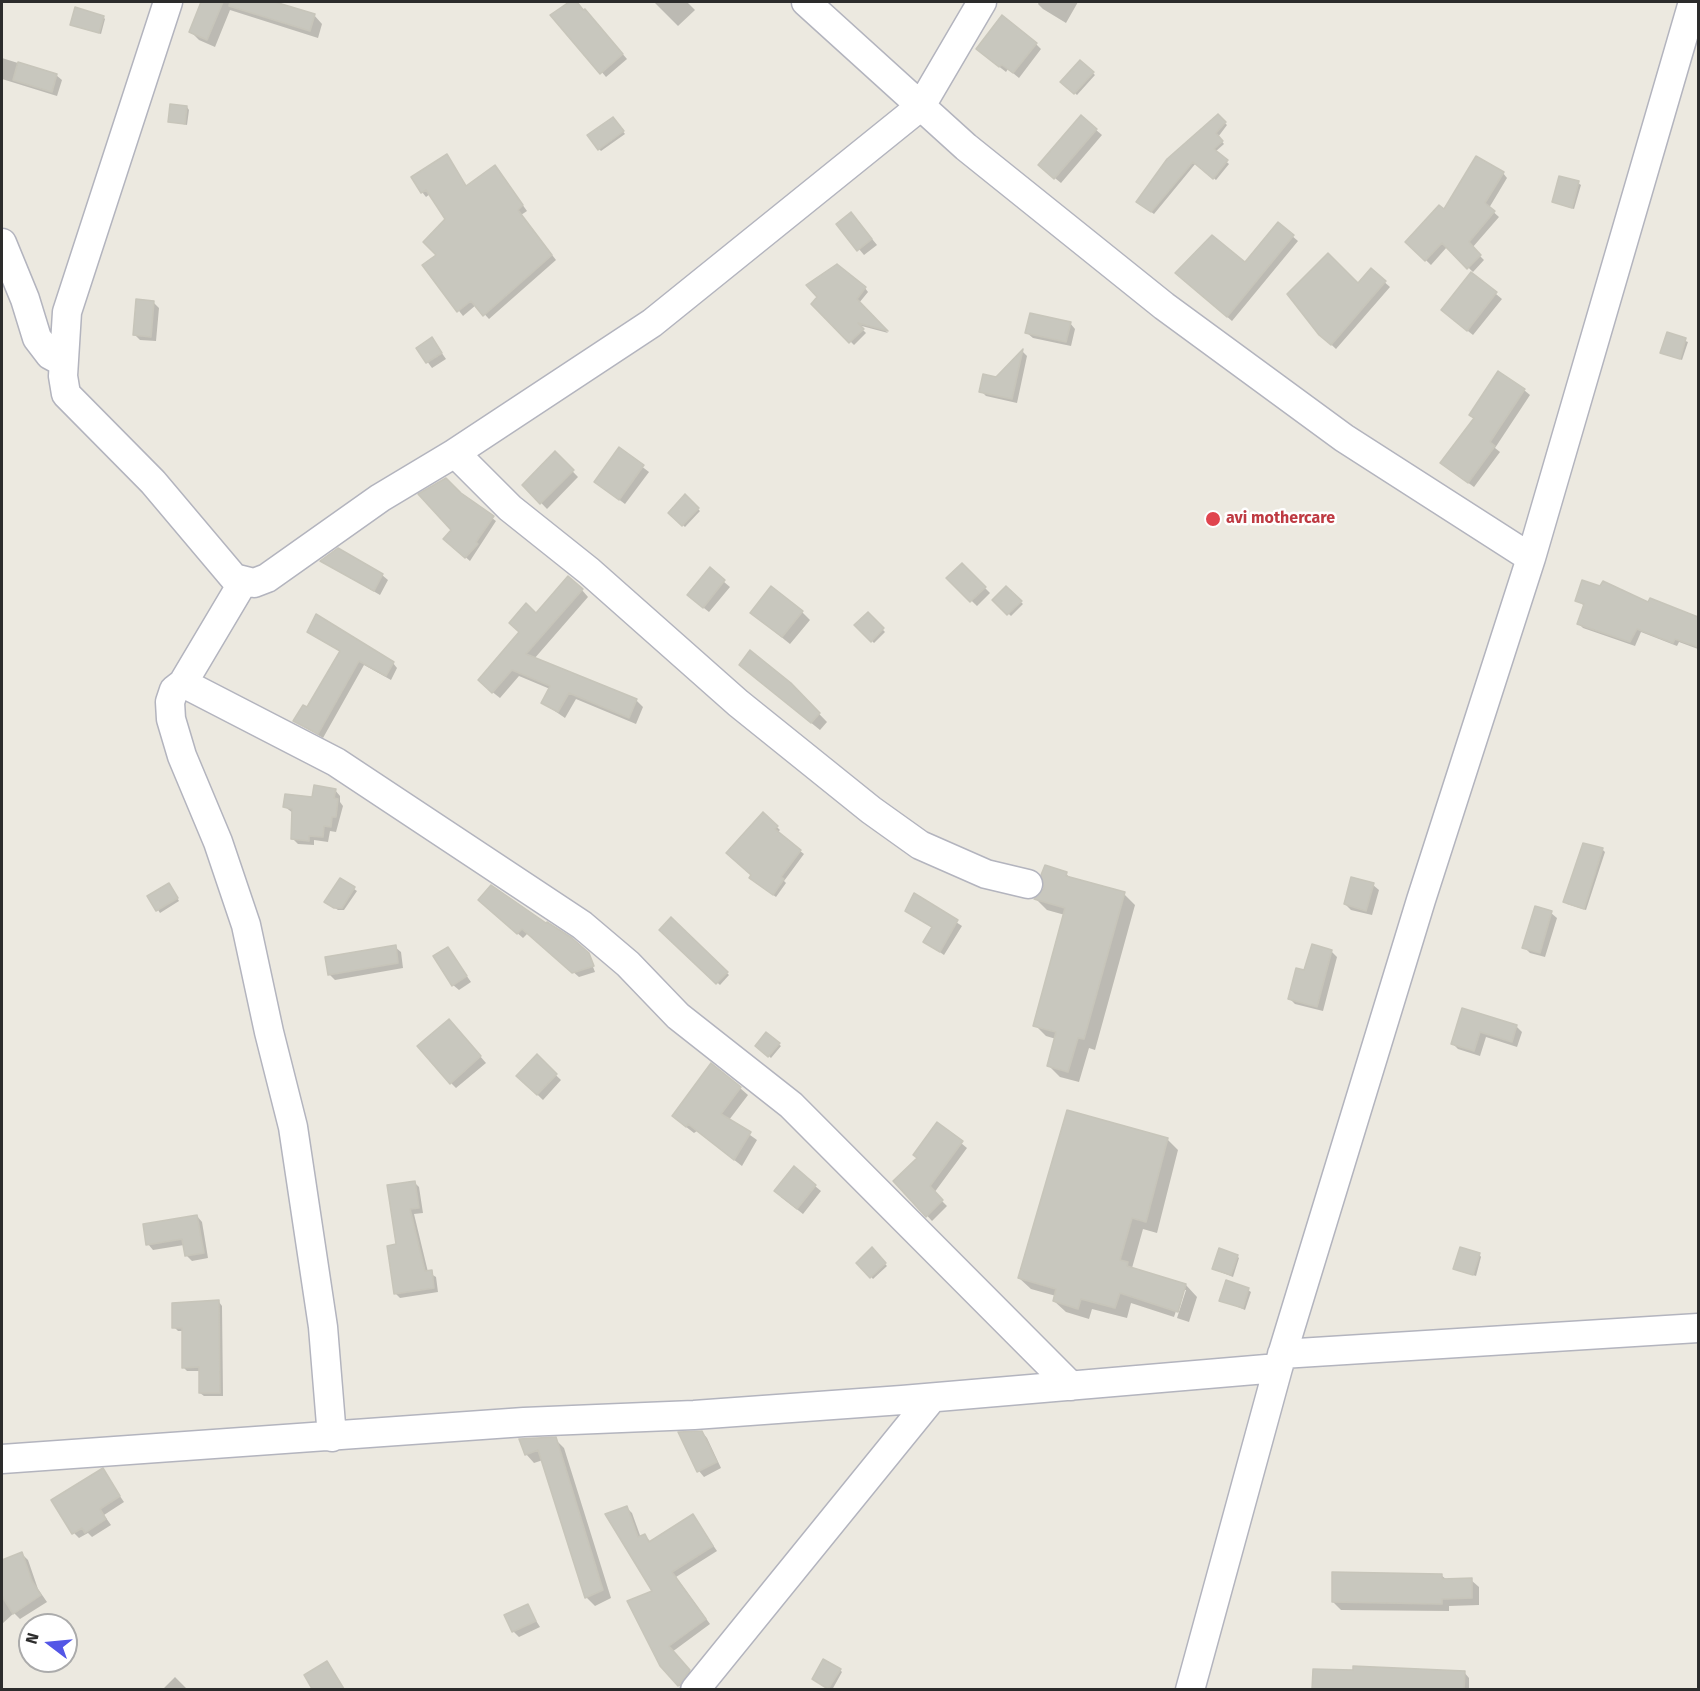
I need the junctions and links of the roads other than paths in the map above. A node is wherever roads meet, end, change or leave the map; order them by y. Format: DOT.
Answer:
graph roads {
  1 [pos="168,2"];
  2 [pos="806,2"];
  3 [pos="982,2"];
  4 [pos="1693,2"];
  5 [pos="921,106"];
  6 [pos="2,243"];
  7 [pos="63,362"];
  8 [pos="455,453"];
  9 [pos="1531,558"];
  10 [pos="243,582"];
  11 [pos="183,683"];
  12 [pos="1028,884"];
  13 [pos="1698,1328"];
  14 [pos="1280,1361"];
  15 [pos="1071,1386"];
  16 [pos="933,1398"];
  17 [pos="332,1437"];
  18 [pos="2,1459"];
  19 [pos="695,1689"];
  20 [pos="1190,1689"];
  1 -- 7 [label="street"];
  2 -- 5 [label="street"];
  3 -- 5 [label="street"];
  4 -- 9 [label="street"];
  5 -- 8 [label="street"];
  5 -- 9 [label="street"];
  6 -- 7 [label="street"];
  7 -- 10 [label="street"];
  8 -- 10 [label="street"];
  8 -- 12 [label="street"];
  9 -- 14 [label="street"];
  10 -- 11 [label="street"];
  11 -- 15 [label="street"];
  11 -- 17 [label="street"];
  13 -- 14 [label="street"];
  14 -- 15 [label="street"];
  14 -- 20 [label="street"];
  15 -- 16 [label="street"];
  16 -- 17 [label="street"];
  16 -- 19 [label="street"];
  17 -- 18 [label="street"];
}
